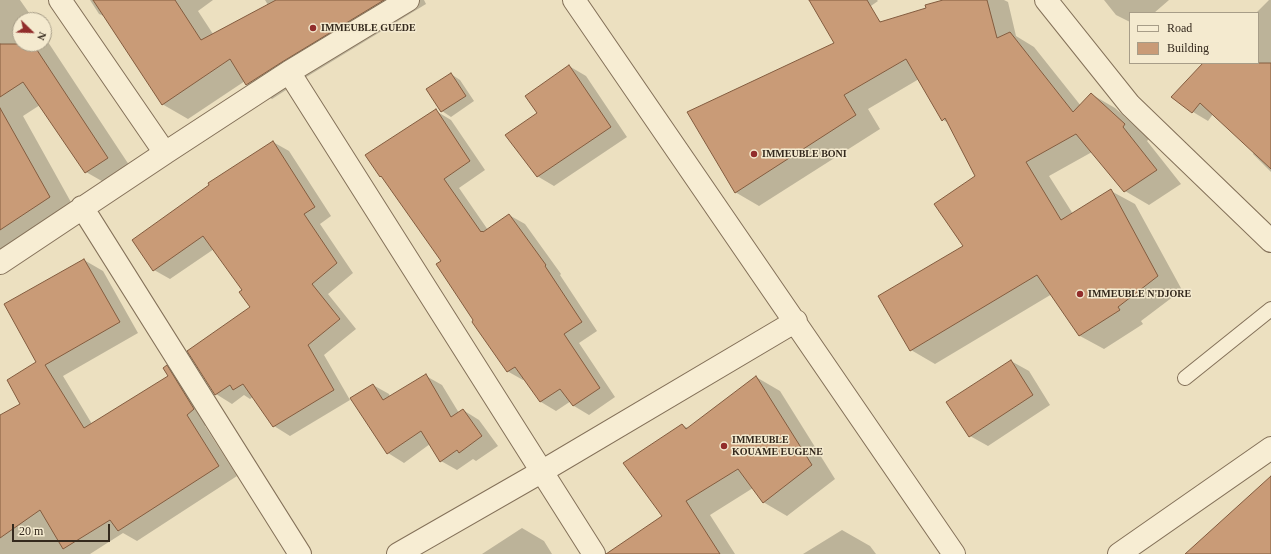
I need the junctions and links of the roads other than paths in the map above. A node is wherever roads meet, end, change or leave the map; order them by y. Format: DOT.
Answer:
graph roads {
  1 [pos="60,0"];
  2 [pos="408,0"];
  3 [pos="574,0"];
  4 [pos="1046,0"];
  5 [pos="289,72"];
  6 [pos="165,153"];
  7 [pos="82,207"];
  8 [pos="1271,240"];
  9 [pos="0,263"];
  10 [pos="1271,309"];
  11 [pos="796,321"];
  12 [pos="1184,378"];
  13 [pos="1271,448"];
  14 [pos="541,472"];
  15 [pos="300,554"];
  16 [pos="398,554"];
  17 [pos="594,554"];
  18 [pos="954,554"];
  19 [pos="1119,554"];
  1 -- 6 [label="street"];
  2 -- 5 [label="street"];
  3 -- 11 [label="street"];
  4 -- 8 [label="street"];
  5 -- 6 [label="street"];
  5 -- 14 [label="street"];
  6 -- 7 [label="street"];
  7 -- 9 [label="street"];
  7 -- 15 [label="street"];
  10 -- 12 [label="lane"];
  11 -- 14 [label="street"];
  11 -- 18 [label="street"];
  13 -- 19 [label="street"];
  14 -- 16 [label="street"];
  14 -- 17 [label="street"];
}
